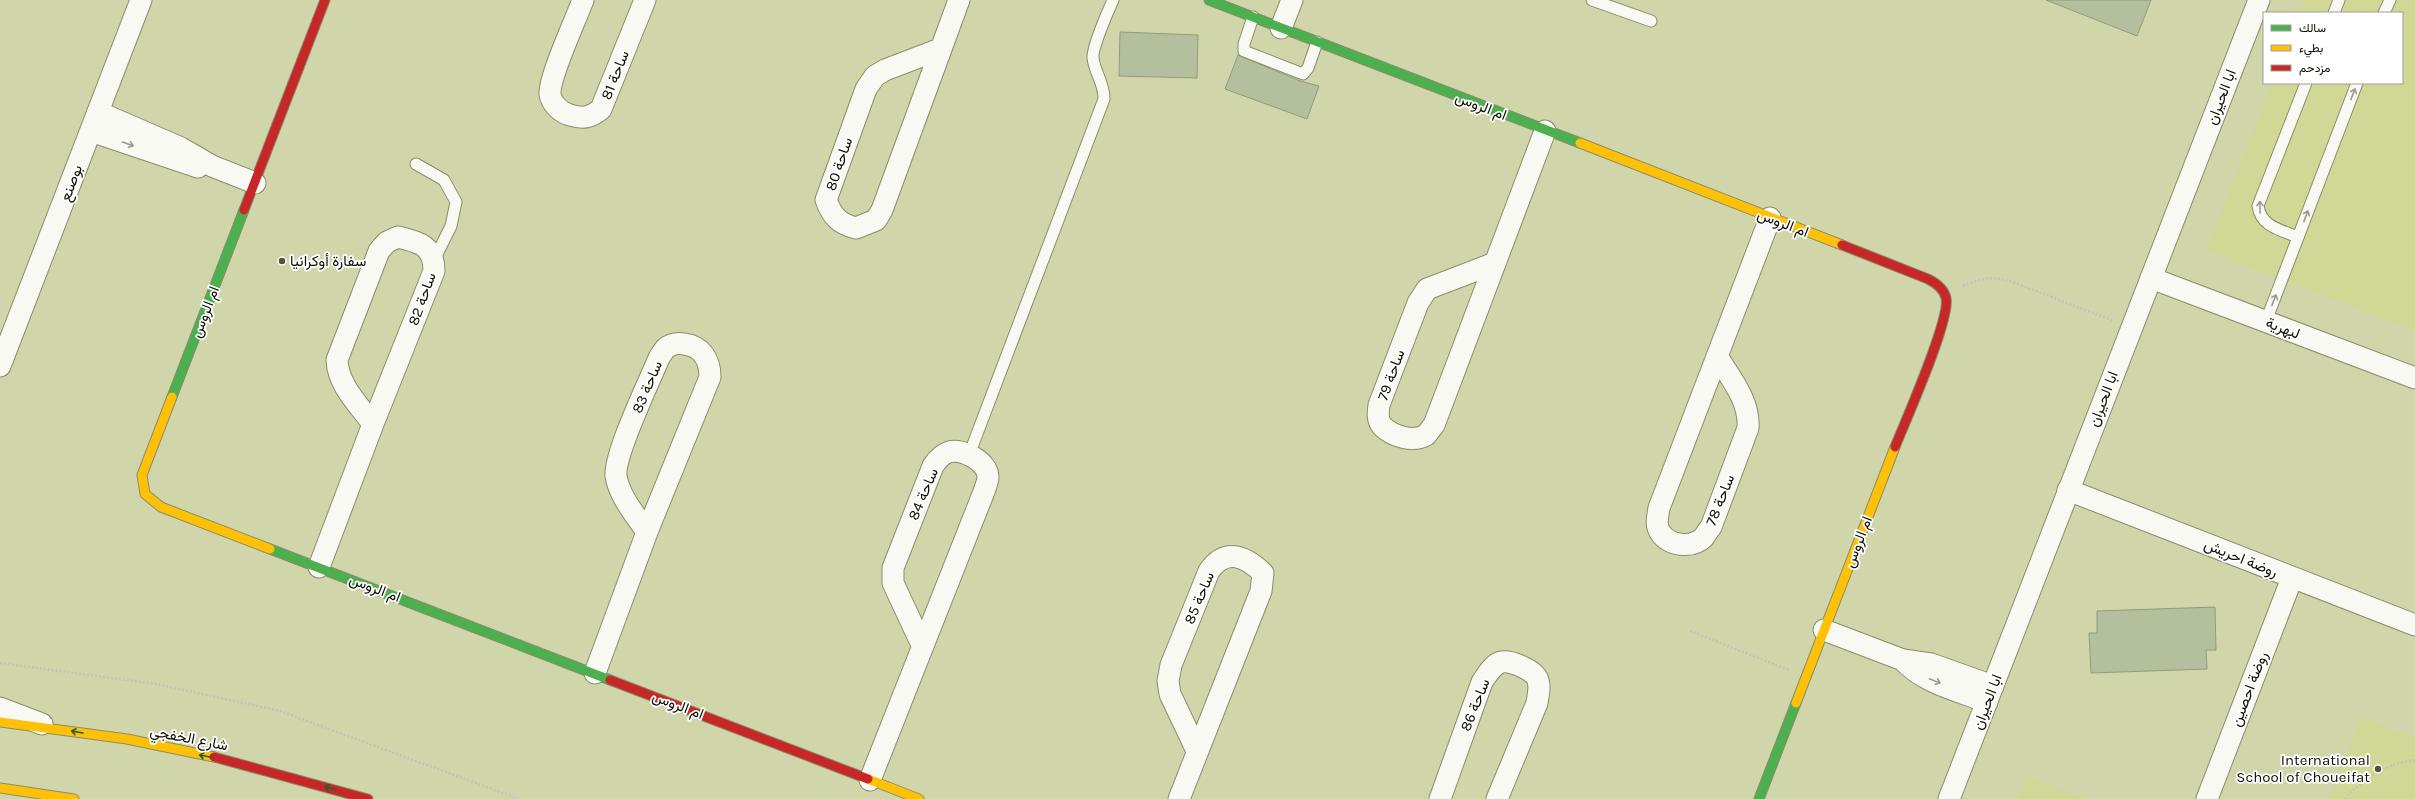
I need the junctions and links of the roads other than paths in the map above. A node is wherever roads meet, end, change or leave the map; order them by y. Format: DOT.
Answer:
graph roads {
  1 [pos="141,0"];
  2 [pos="325,0"];
  3 [pos="583,0"];
  4 [pos="645,0"];
  5 [pos="959,0"];
  6 [pos="1113,0"];
  7 [pos="1209,0"];
  8 [pos="1292,0"];
  9 [pos="1592,0"];
  10 [pos="2259,0"];
  11 [pos="2339,0"];
  12 [pos="2390,0"];
  13 [pos="2334,12"];
  14 [pos="2384,12"];
  15 [pos="1252,17"];
  16 [pos="1651,21"];
  17 [pos="1281,28"];
  18 [pos="1317,42"];
  19 [pos="940,50"];
  20 [pos="2306,84"];
  21 [pos="2357,84"];
  22 [pos="95,122"];
  23 [pos="1545,131"];
  24 [pos="416,164"];
  25 [pos="255,183"];
  26 [pos="1770,218"];
  27 [pos="2298,236"];
  28 [pos="434,260"];
  29 [pos="1495,263"];
  30 [pos="2151,278"];
  31 [pos="2266,321"];
  32 [pos="1717,356"];
  33 [pos="0,366"];
  34 [pos="2415,378"];
  35 [pos="373,424"];
  36 [pos="969,455"];
  37 [pos="2068,490"];
  38 [pos="647,532"];
  39 [pos="319,567"];
  40 [pos="2292,578"];
  41 [pos="2415,625"];
  42 [pos="1824,630"];
  43 [pos="922,645"];
  44 [pos="595,673"];
  45 [pos="1990,694"];
  46 [pos="0,708"];
  47 [pos="0,722"];
  48 [pos="50,728"];
  49 [pos="1197,751"];
  50 [pos="870,780"];
  51 [pos="0,788"];
  52 [pos="74,799"];
  53 [pos="368,799"];
  54 [pos="919,799"];
  55 [pos="1179,799"];
  56 [pos="1440,799"];
  57 [pos="1497,799"];
  58 [pos="1758,799"];
  59 [pos="1949,799"];
  60 [pos="2206,799"];
  1 -- 22 [label="street, بوصنع"];
  2 -- 25 [label="main road, ام الروس"];
  3 -- 4 [label="street, ساحة 81"];
  5 -- 19 [label="street, ساحة 80"];
  6 -- 36 [label="lane"];
  7 -- 15 [label="main road, ام الروس"];
  8 -- 17 [label="street"];
  9 -- 16 [label="lane"];
  10 -- 30 [label="street, ابا الحيران"];
  11 -- 13 [label="lane"];
  12 -- 14 [label="lane"];
  15 -- 17 [label="main road, ام الروس"];
  15 -- 18 [label="lane"];
  17 -- 18 [label="main road, ام الروس"];
  18 -- 23 [label="main road, ام الروس"];
  19 -- 19 [label="street, ساحة 80"];
  27 -- 20 [label="lane, one-way"];
  27 -- 21 [label="lane, one-way"];
  22 -- 25 [label="street"];
  22 -- 33 [label="street, بوصنع"];
  23 -- 26 [label="main road, ام الروس"];
  23 -- 29 [label="street, ساحة 79"];
  24 -- 28 [label="lane"];
  25 -- 39 [label="main road, ام الروس"];
  26 -- 32 [label="street, ساحة 78"];
  26 -- 42 [label="main road, ام الروس"];
  31 -- 27 [label="lane, one-way"];
  28 -- 35 [label="street, ساحة 82"];
  28 -- 35 [label="street, ساحة 82"];
  29 -- 29 [label="street, ساحة 79"];
  30 -- 31 [label="street, لبهرية"];
  30 -- 37 [label="street, ابا الحيران"];
  31 -- 34 [label="street, لبهرية"];
  32 -- 32 [label="street, ساحة 78"];
  35 -- 39 [label="street, ساحة 82"];
  36 -- 43 [label="street, ساحة 84"];
  36 -- 43 [label="street, ساحة 84"];
  37 -- 40 [label="street, روضة احريش"];
  37 -- 45 [label="street, ابا الحيران"];
  38 -- 38 [label="street, ساحة 83"];
  38 -- 44 [label="street, ساحة 83"];
  39 -- 44 [label="main road, ام الروس"];
  40 -- 41 [label="street, روضة احريش"];
  40 -- 60 [label="street, روضة احصين"];
  42 -- 45 [label="street"];
  42 -- 58 [label="main road, ام الروس"];
  43 -- 50 [label="street, ساحة 84"];
  44 -- 50 [label="main road, ام الروس"];
  45 -- 59 [label="street, ابا الحيران"];
  46 -- 48 [label="street"];
  47 -- 48 [label="main road, شارع الخفجي"];
  53 -- 48 [label="main road, شارع الخفجي, one-way"];
  49 -- 49 [label="street, ساحة 85"];
  49 -- 55 [label="street, ساحة 85"];
  50 -- 54 [label="main road, ام الروس"];
  51 -- 52 [label="main road"];
  56 -- 57 [label="street, ساحة 86"];
}
